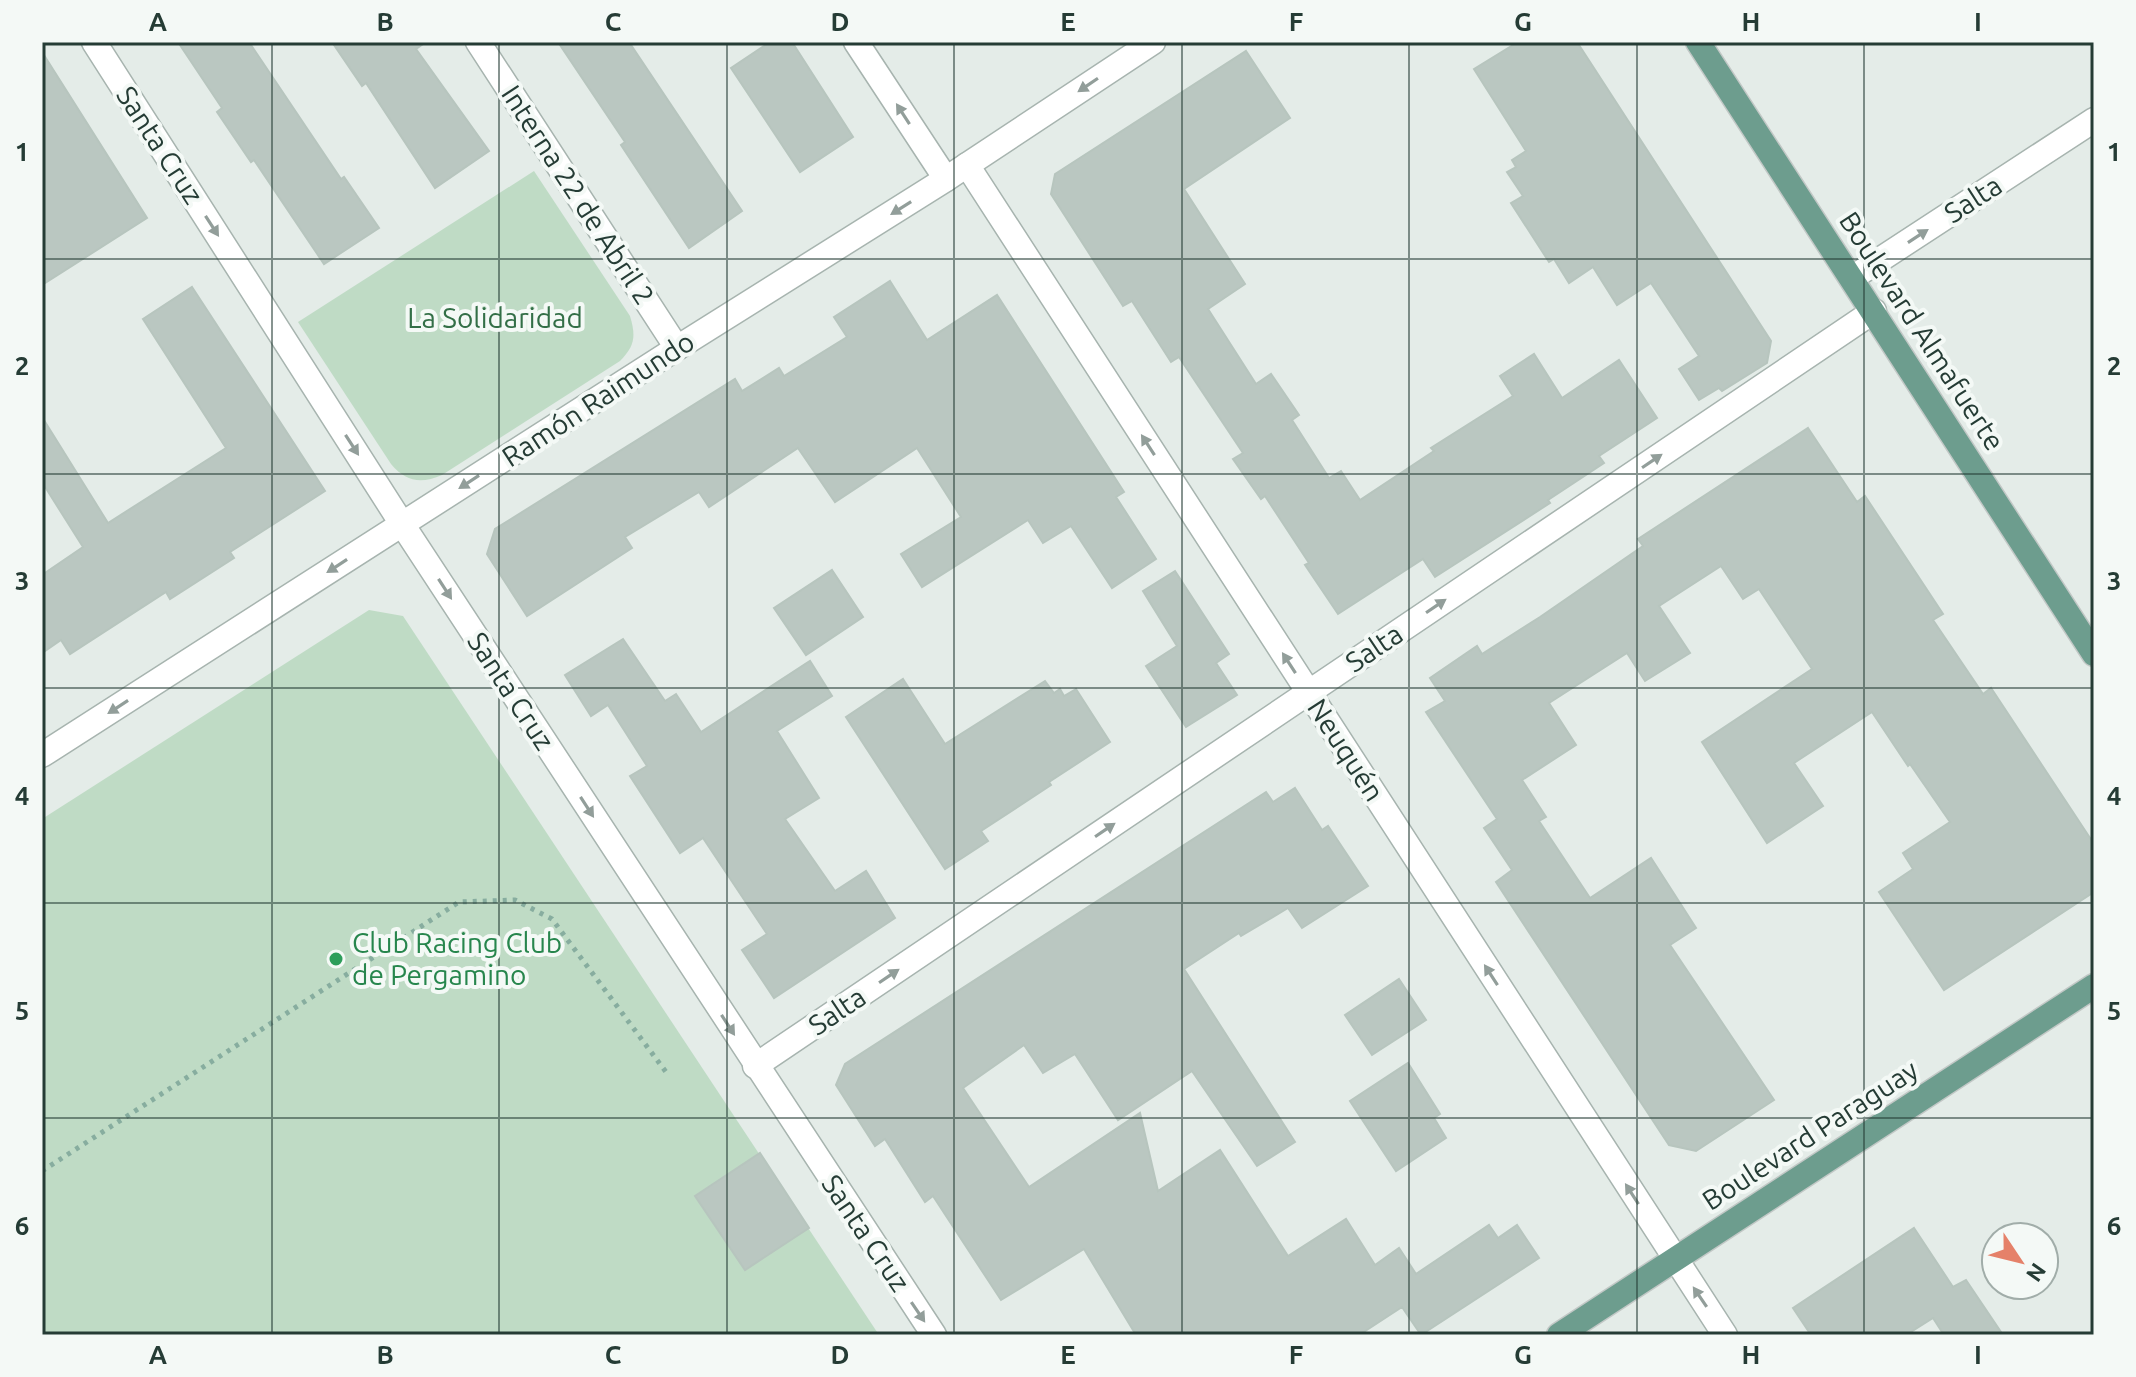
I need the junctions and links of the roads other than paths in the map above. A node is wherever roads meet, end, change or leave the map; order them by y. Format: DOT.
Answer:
graph roads {
  1 [pos="94,42"];
  2 [pos="478,42"];
  3 [pos="856,42"];
  4 [pos="1153,42"];
  5 [pos="1698,42"];
  6 [pos="2094,120"];
  7 [pos="967,165"];
  8 [pos="946,179"];
  9 [pos="1852,278"];
  10 [pos="1874,311"];
  11 [pos="677,348"];
  12 [pos="402,524"];
  13 [pos="2094,654"];
  14 [pos="1308,692"];
  15 [pos="42,755"];
  16 [pos="2094,986"];
  17 [pos="755,1066"];
  18 [pos="1675,1259"];
  19 [pos="934,1335"];
  20 [pos="1559,1335"];
  21 [pos="1725,1335"];
  1 -- 12 [label="street, Santa Cruz, one-way"];
  2 -- 11 [label="street, Interna 22 de Abril 2"];
  8 -- 3 [label="street, one-way"];
  4 -- 7 [label="street, Ramón Raimundo, one-way"];
  5 -- 9 [label="main road, Boulevard Almafuerte"];
  9 -- 6 [label="street, Salta, one-way"];
  7 -- 8 [label="street, Ramón Raimundo"];
  14 -- 7 [label="street, Neuquén, one-way"];
  8 -- 11 [label="street, Ramón Raimundo, one-way"];
  9 -- 10 [label="main road, Boulevard Almafuerte"];
  10 -- 13 [label="main road, Boulevard Almafuerte"];
  14 -- 10 [label="street, Salta, one-way"];
  11 -- 12 [label="street, Ramón Raimundo, one-way"];
  12 -- 15 [label="street, Ramón Raimundo, one-way"];
  12 -- 17 [label="street, Santa Cruz, one-way"];
  17 -- 14 [label="street, Salta, one-way"];
  18 -- 14 [label="street, Neuquén, one-way"];
  16 -- 18 [label="main road, Boulevard Paraguay"];
  17 -- 19 [label="street, Santa Cruz, one-way"];
  18 -- 20 [label="main road, Boulevard Paraguay"];
  21 -- 18 [label="street, Neuquén, one-way"];
}
